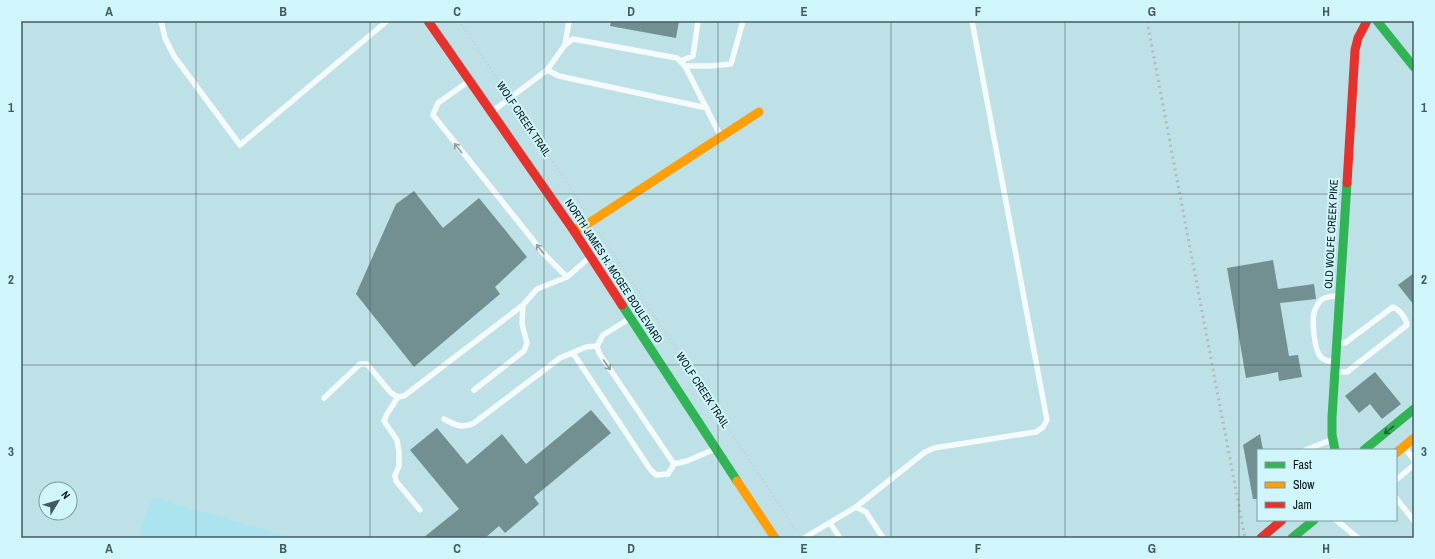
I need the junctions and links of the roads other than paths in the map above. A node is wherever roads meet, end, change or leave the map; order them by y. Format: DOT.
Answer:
graph roads {
  1 [pos="161,21"];
  2 [pos="387,21"];
  3 [pos="428,21"];
  4 [pos="569,21"];
  5 [pos="698,21"];
  6 [pos="743,21"];
  7 [pos="972,21"];
  8 [pos="1367,21"];
  9 [pos="1378,21"];
  10 [pos="565,44"];
  11 [pos="680,61"];
  12 [pos="685,66"];
  13 [pos="1414,67"];
  14 [pos="548,70"];
  15 [pos="470,81"];
  16 [pos="707,108"];
  17 [pos="491,112"];
  18 [pos="759,112"];
  19 [pos="721,137"];
  20 [pos="574,231"];
  21 [pos="591,257"];
  22 [pos="567,277"];
  23 [pos="1340,296"];
  24 [pos="523,306"];
  25 [pos="631,318"];
  26 [pos="1337,343"];
  27 [pos="597,346"];
  28 [pos="573,353"];
  29 [pos="1336,361"];
  30 [pos="1335,372"];
  31 [pos="474,390"];
  32 [pos="398,397"];
  33 [pos="324,398"];
  34 [pos="1414,409"];
  35 [pos="444,419"];
  36 [pos="1414,438"];
  37 [pos="1333,439"];
  38 [pos="1404,447"];
  39 [pos="716,449"];
  40 [pos="1308,449"];
  41 [pos="1335,449"];
  42 [pos="1365,449"];
  43 [pos="1397,452"];
  44 [pos="1414,460"];
  45 [pos="674,464"];
  46 [pos="1414,465"];
  47 [pos="1397,479"];
  48 [pos="1397,499"];
  49 [pos="856,507"];
  50 [pos="420,510"];
  51 [pos="1281,521"];
  52 [pos="1313,521"];
  53 [pos="1337,521"];
  54 [pos="1414,521"];
  55 [pos="830,522"];
  56 [pos="776,538"];
  57 [pos="803,538"];
  58 [pos="840,538"];
  59 [pos="883,538"];
  60 [pos="1261,538"];
  61 [pos="1292,538"];
  62 [pos="1358,538"];
  1 -- 2 [label="lane"];
  3 -- 15 [label="main road, NORTH JAMES H. MCGEE BOULEVARD"];
  4 -- 10 [label="lane"];
  5 -- 11 [label="lane"];
  6 -- 12 [label="lane"];
  7 -- 49 [label="lane"];
  8 -- 23 [label="main road, OLD WOLFE CREEK PIKE"];
  9 -- 13 [label="main road"];
  10 -- 11 [label="lane"];
  10 -- 14 [label="lane"];
  11 -- 12 [label="lane"];
  12 -- 16 [label="lane"];
  14 -- 16 [label="lane"];
  14 -- 17 [label="lane"];
  15 -- 17 [label="main road, NORTH JAMES H. MCGEE BOULEVARD"];
  22 -- 15 [label="lane, one-way"];
  16 -- 19 [label="lane"];
  17 -- 20 [label="main road, NORTH JAMES H. MCGEE BOULEVARD"];
  18 -- 19 [label="main road"];
  19 -- 20 [label="main road"];
  20 -- 21 [label="main road, NORTH JAMES H. MCGEE BOULEVARD"];
  21 -- 22 [label="lane"];
  21 -- 25 [label="main road, NORTH JAMES H. MCGEE BOULEVARD"];
  22 -- 24 [label="lane"];
  23 -- 26 [label="main road, OLD WOLFE CREEK PIKE"];
  23 -- 29 [label="lane"];
  24 -- 31 [label="lane"];
  24 -- 32 [label="lane"];
  25 -- 27 [label="lane"];
  25 -- 39 [label="main road, NORTH JAMES H. MCGEE BOULEVARD"];
  26 -- 29 [label="main road, OLD WOLFE CREEK PIKE"];
  26 -- 30 [label="lane"];
  27 -- 28 [label="lane"];
  27 -- 45 [label="lane, one-way"];
  28 -- 35 [label="lane"];
  28 -- 45 [label="lane"];
  29 -- 30 [label="main road, OLD WOLFE CREEK PIKE"];
  30 -- 37 [label="main road, OLD WOLFE CREEK PIKE"];
  32 -- 33 [label="lane"];
  32 -- 50 [label="lane"];
  34 -- 42 [label="main road, one-way"];
  36 -- 38 [label="main road"];
  37 -- 40 [label="lane"];
  37 -- 41 [label="main road, OLD WOLFE CREEK PIKE"];
  38 -- 43 [label="main road"];
  38 -- 44 [label="lane"];
  39 -- 45 [label="lane"];
  39 -- 56 [label="main road, NORTH JAMES H. MCGEE BOULEVARD"];
  46 -- 47 [label="lane"];
  48 -- 54 [label="lane"];
  49 -- 55 [label="lane"];
  49 -- 59 [label="lane"];
  51 -- 60 [label="main road"];
  52 -- 61 [label="main road"];
  53 -- 62 [label="lane"];
  55 -- 57 [label="lane"];
  55 -- 58 [label="lane"];
}
